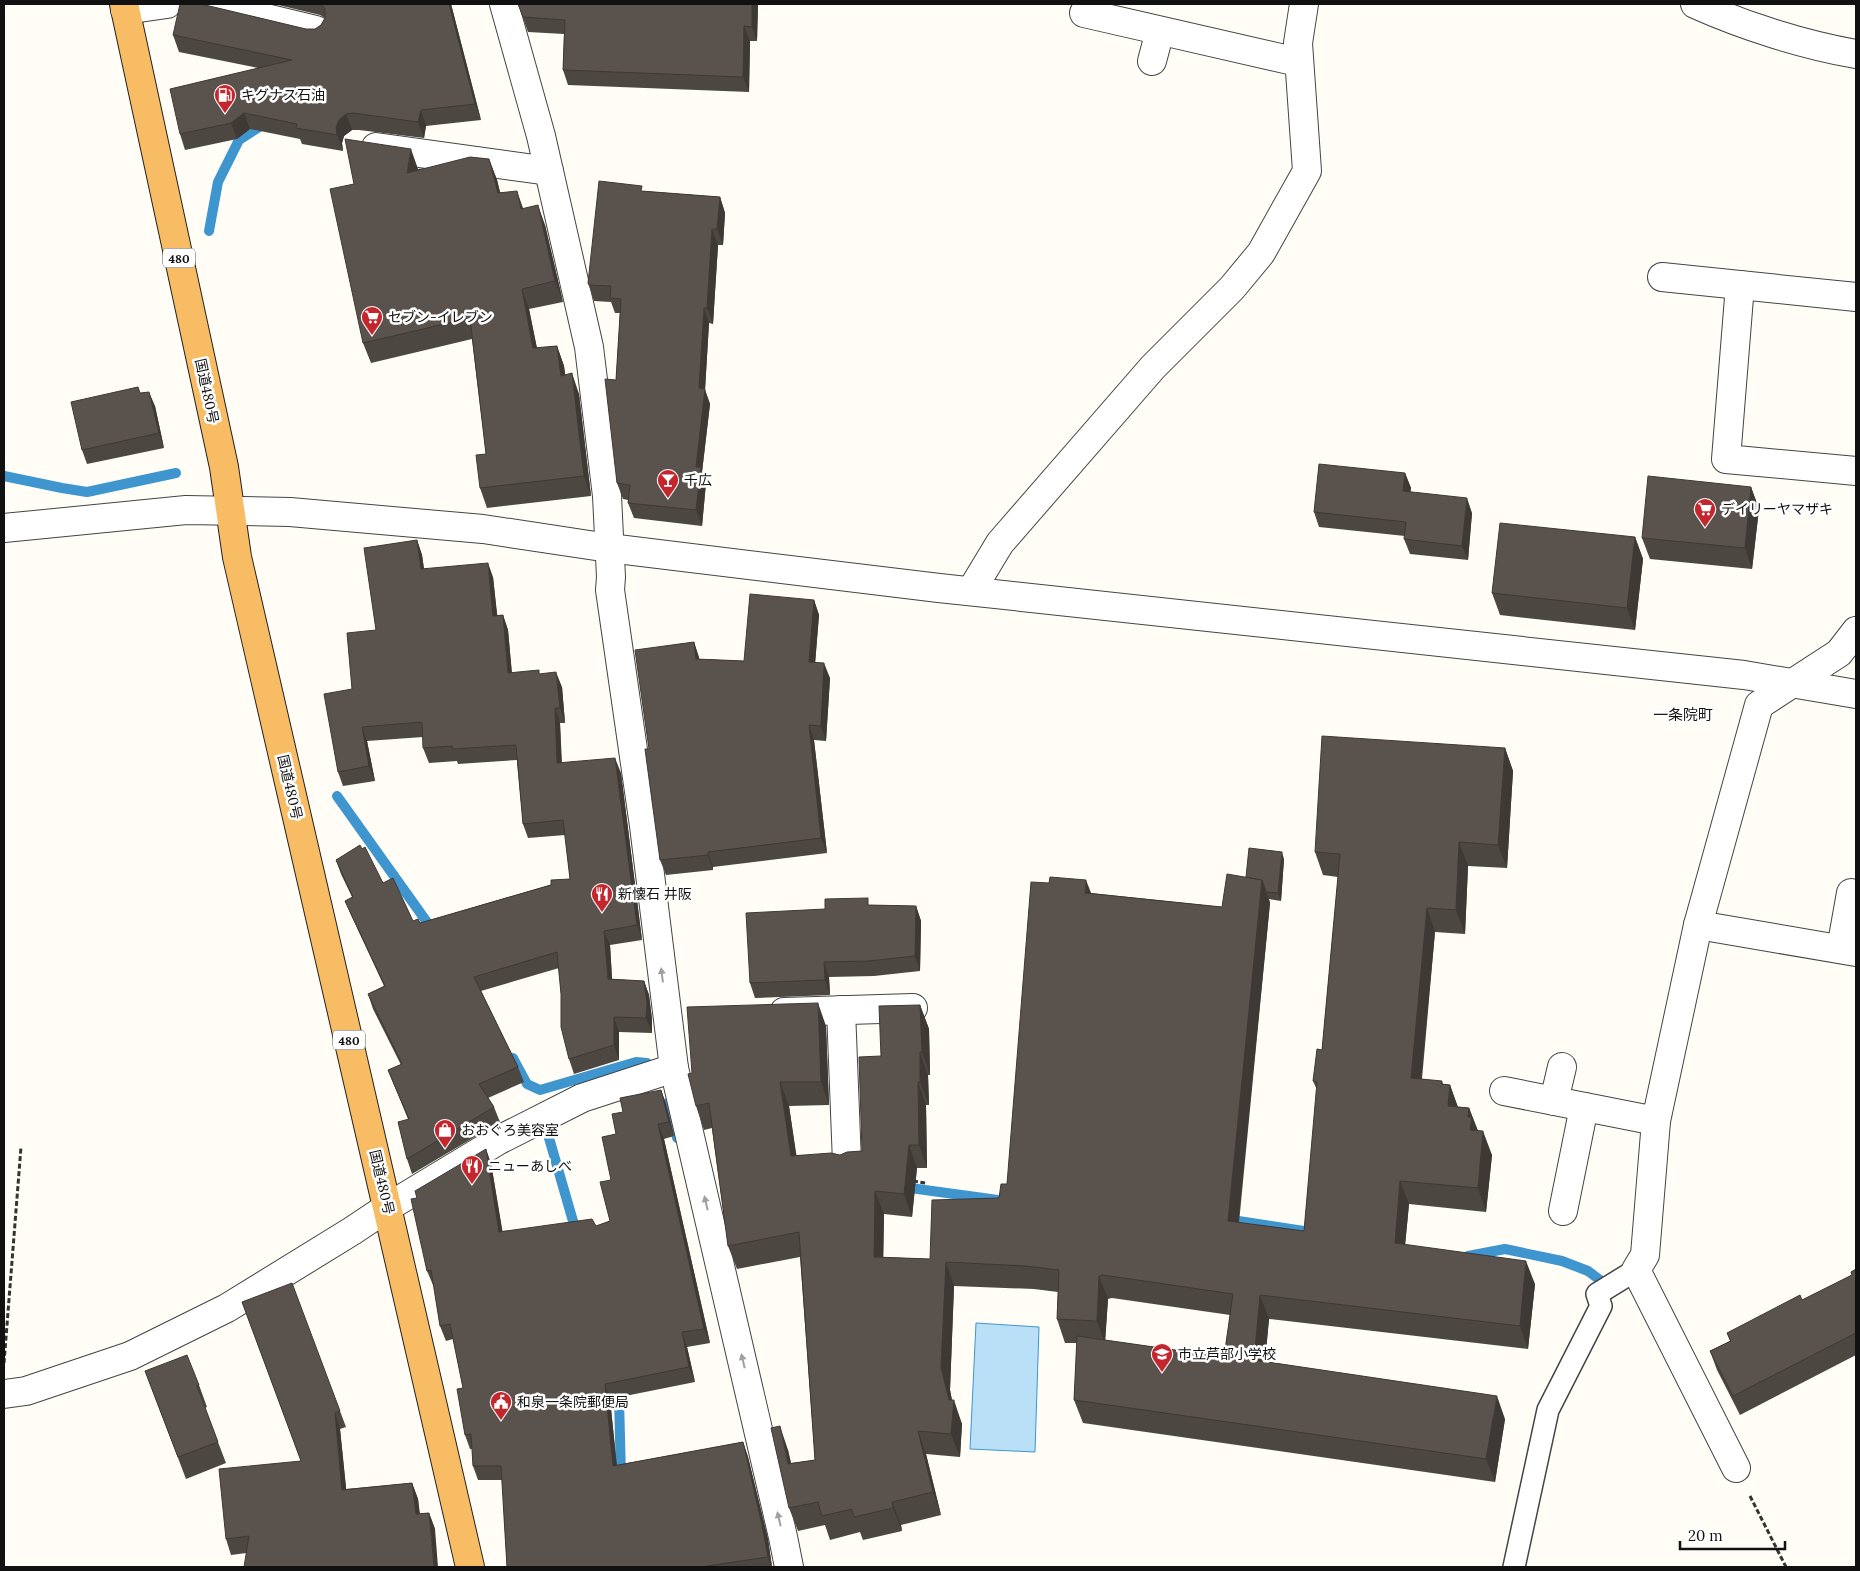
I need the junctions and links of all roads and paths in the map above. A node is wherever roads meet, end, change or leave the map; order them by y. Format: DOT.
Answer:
graph roads {
  1 [pos="167,4"];
  2 [pos="208,4"];
  3 [pos="504,4"];
  4 [pos="1304,4"];
  5 [pos="1695,4"];
  6 [pos="125,7"];
  7 [pos="1084,13"];
  8 [pos="316,30"];
  9 [pos="1160,31"];
  10 [pos="1856,54"];
  11 [pos="1152,61"];
  12 [pos="1298,62"];
  13 [pos="357,145"];
  14 [pos="550,171"];
  15 [pos="1662,277"];
  16 [pos="1740,285"];
  17 [pos="1856,297"];
  18 [pos="1856,471"];
  19 [pos="230,512"];
  20 [pos="4,528"];
  21 [pos="609,548"];
  22 [pos="971,591"];
  23 [pos="1856,631"];
  24 [pos="1796,683"];
  25 [pos="1856,694"];
  26 [pos="1851,893"];
  27 [pos="1698,925"];
  28 [pos="1849,950"];
  29 [pos="913,1008"];
  30 [pos="841,1010"];
  31 [pos="764,1012"];
  32 [pos="696,1015"];
  33 [pos="667,1016"];
  34 [pos="1562,1067"];
  35 [pos="674,1068"];
  36 [pos="1504,1091"];
  37 [pos="1554,1101"];
  38 [pos="1584,1107"];
  39 [pos="1656,1121"];
  40 [pos="21,1146"];
  41 [pos="847,1163"];
  42 [pos="906,1180"];
  43 [pos="925,1183"];
  44 [pos="388,1207"];
  45 [pos="1563,1210"];
  46 [pos="1636,1270"];
  47 [pos="5,1342"];
  48 [pos="4,1369"];
  49 [pos="4,1394"];
  50 [pos="1736,1468"];
  51 [pos="470,1567"];
  52 [pos="789,1567"];
  53 [pos="1514,1567"];
  54 [pos="1786,1567"];
  1 -- 6 [label="street"];
  2 -- 8 [label="street"];
  3 -- 14 [label="street"];
  4 -- 12 [label="street"];
  5 -- 10 [label="street"];
  6 -- 19 [label="highway, 国道480号 / 480"];
  7 -- 9 [label="street"];
  9 -- 11 [label="street"];
  9 -- 12 [label="street"];
  12 -- 22 [label="street"];
  13 -- 14 [label="street"];
  14 -- 21 [label="street"];
  15 -- 16 [label="street"];
  16 -- 17 [label="street"];
  16 -- 18 [label="street"];
  19 -- 20 [label="street"];
  19 -- 21 [label="street"];
  19 -- 44 [label="highway, 国道480号 / 480"];
  21 -- 22 [label="street"];
  33 -- 21 [label="street, one-way"];
  22 -- 24 [label="street"];
  23 -- 24 [label="street"];
  24 -- 25 [label="street"];
  24 -- 27 [label="street"];
  26 -- 28 [label="street"];
  27 -- 28 [label="street"];
  27 -- 39 [label="street"];
  29 -- 30 [label="street"];
  30 -- 31 [label="street"];
  30 -- 41 [label="street"];
  32 -- 33 [label="street"];
  33 -- 35 [label="street"];
  34 -- 37 [label="street"];
  35 -- 44 [label="street"];
  52 -- 35 [label="street, one-way"];
  36 -- 37 [label="street"];
  37 -- 38 [label="street"];
  38 -- 39 [label="street"];
  38 -- 45 [label="street"];
  39 -- 46 [label="street"];
  40 -- 47 [label="path"];
  42 -- 43 [label="path"];
  44 -- 49 [label="street"];
  44 -- 51 [label="highway, 国道480号 / 480"];
  46 -- 50 [label="street"];
  46 -- 53 [label="lane"];
  47 -- 48 [label="path"];
  50 -- 54 [label="path"];
}
